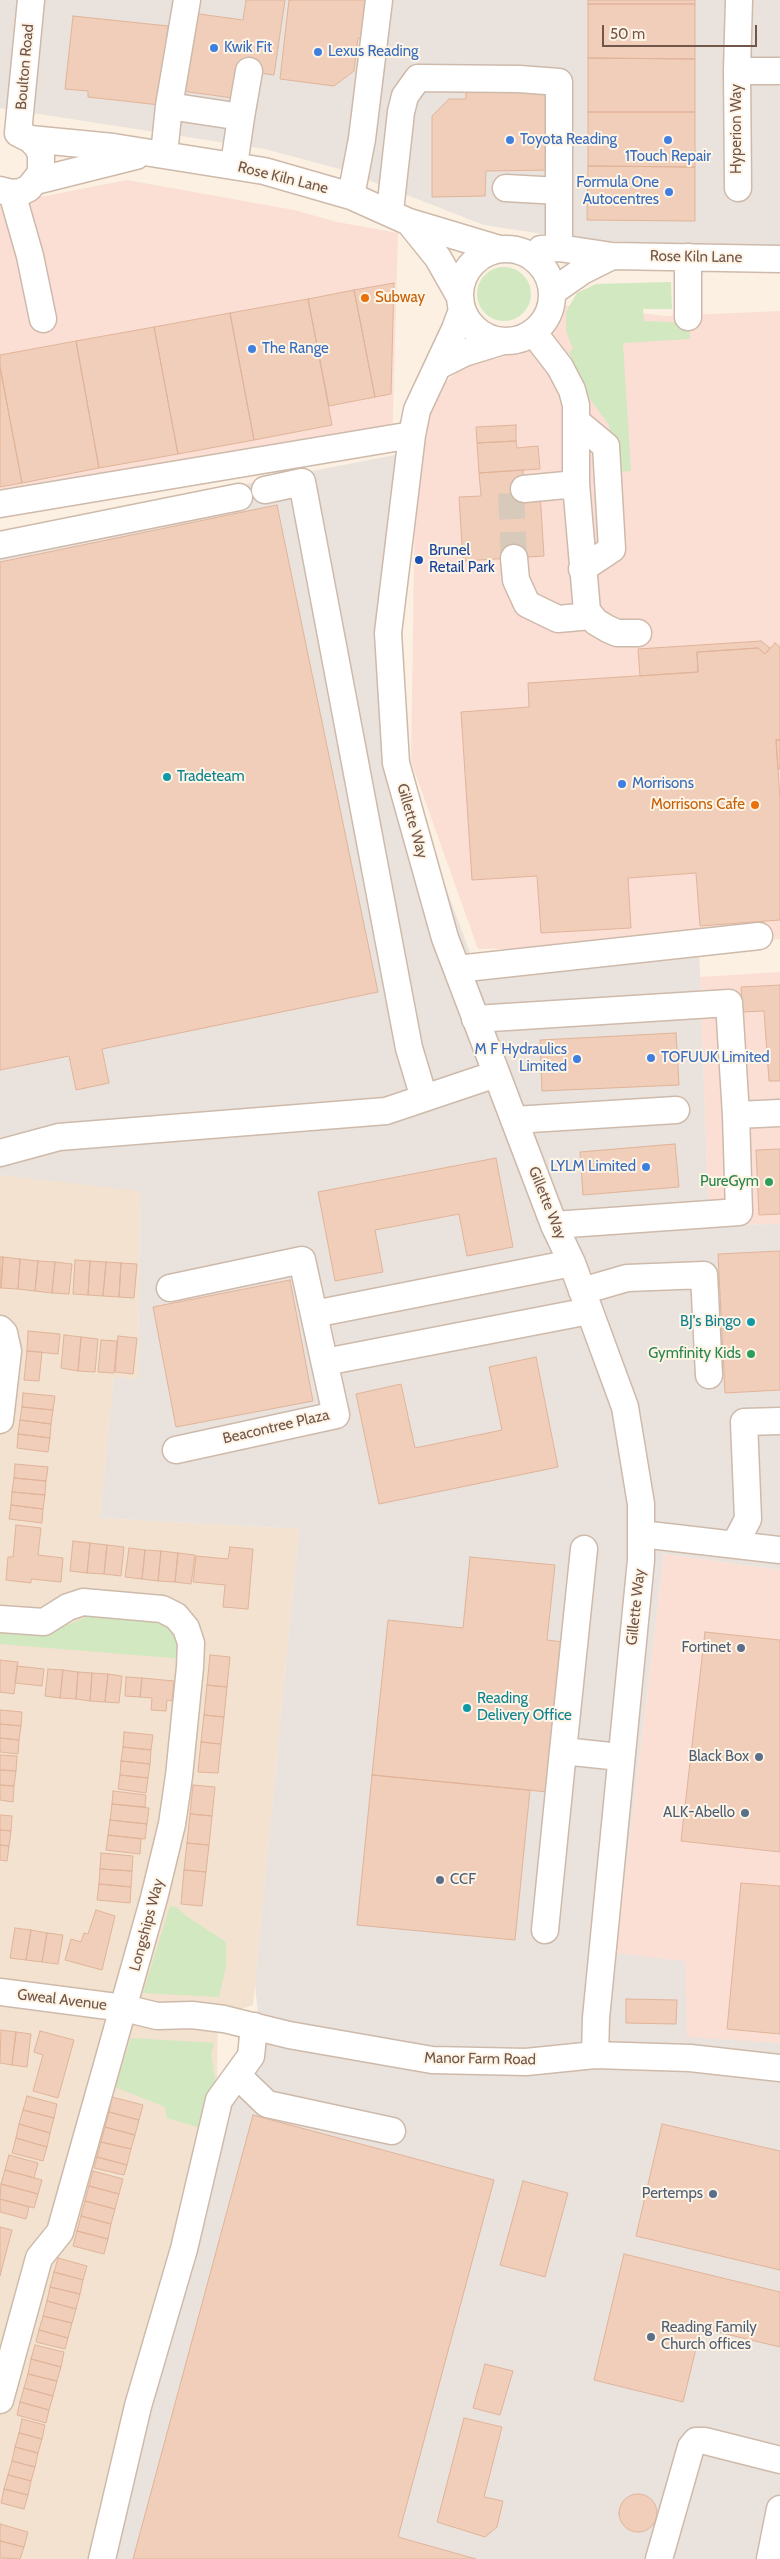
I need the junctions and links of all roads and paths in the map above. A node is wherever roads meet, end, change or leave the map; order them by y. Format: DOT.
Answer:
graph roads {
  1 [pos="31,0"];
  2 [pos="187,0"];
  3 [pos="378,0"];
  4 [pos="739,0"];
  5 [pos="249,71"];
  6 [pos="737,71"];
  7 [pos="780,71"];
  8 [pos="169,106"];
  9 [pos="241,117"];
  10 [pos="16,136"];
  11 [pos="158,154"];
  12 [pos="234,165"];
  13 [pos="36,181"];
  14 [pos="506,188"];
  15 [pos="738,188"];
  16 [pos="559,191"];
  17 [pos="6,192"];
  18 [pos="350,196"];
  19 [pos="399,217"];
  20 [pos="559,248"];
  21 [pos="508,250"];
  22 [pos="612,256"];
  23 [pos="688,257"];
  24 [pos="780,259"];
  25 [pos="552,292"];
  26 [pos="461,302"];
  27 [pos="688,317"];
  28 [pos="43,319"];
  29 [pos="533,332"];
  30 [pos="503,341"];
  31 [pos="438,366"];
  32 [pos="577,422"];
  33 [pos="412,435"];
  34 [pos="576,484"];
  35 [pos="524,489"];
  36 [pos="265,490"];
  37 [pos="240,497"];
  38 [pos="0,504"];
  39 [pos="0,545"];
  40 [pos="514,558"];
  41 [pos="582,569"];
  42 [pos="591,616"];
  43 [pos="638,633"];
  44 [pos="759,936"];
  45 [pos="457,969"];
  46 [pos="475,1018"];
  47 [pos="496,1074"];
  48 [pos="424,1098"];
  49 [pos="676,1110"];
  50 [pos="780,1113"];
  51 [pos="736,1116"];
  52 [pos="514,1120"];
  53 [pos="0,1153"];
  54 [pos="554,1226"];
  55 [pos="572,1263"];
  56 [pos="170,1288"];
  57 [pos="586,1301"];
  58 [pos="314,1314"];
  59 [pos="0,1329"];
  60 [pos="325,1362"];
  61 [pos="709,1375"];
  62 [pos="0,1420"];
  63 [pos="780,1421"];
  64 [pos="176,1450"];
  65 [pos="641,1534"];
  66 [pos="735,1544"];
  67 [pos="584,1549"];
  68 [pos="780,1550"];
  69 [pos="0,1619"];
  70 [pos="563,1751"];
  71 [pos="620,1756"];
  72 [pos="545,1930"];
  73 [pos="0,1992"];
  74 [pos="124,2008"];
  75 [pos="254,2026"];
  76 [pos="595,2055"];
  77 [pos="780,2068"];
  78 [pos="237,2075"];
  79 [pos="392,2130"];
  80 [pos="0,2400"];
  81 [pos="780,2460"];
  82 [pos="780,2509"];
  83 [pos="102,2559"];
  84 [pos="659,2559"];
  85 [pos="770,2559"];
  1 -- 10 [label="street, Boulton Road"];
  2 -- 8 [label="street"];
  3 -- 18 [label="street"];
  4 -- 6 [label="street, Hyperion Way"];
  5 -- 9 [label="street"];
  6 -- 7 [label="street, Hyperion Way"];
  6 -- 15 [label="street, Hyperion Way"];
  8 -- 9 [label="street"];
  8 -- 11 [label="street"];
  9 -- 12 [label="street"];
  10 -- 11 [label="street, Rose Kiln Lane"];
  10 -- 13 [label="street"];
  11 -- 12 [label="street, Rose Kiln Lane"];
  11 -- 13 [label="street, Rose Kiln Lane"];
  12 -- 18 [label="street, Rose Kiln Lane"];
  13 -- 17 [label="street, Rose Kiln Lane"];
  14 -- 16 [label="street"];
  16 -- 19 [label="street"];
  16 -- 20 [label="street"];
  17 -- 28 [label="street"];
  18 -- 19 [label="street, Rose Kiln Lane"];
  19 -- 21 [label="street, Rose Kiln Lane"];
  19 -- 26 [label="street, Rose Kiln Lane"];
  20 -- 21 [label="street, Rose Kiln Lane"];
  20 -- 22 [label="street, Rose Kiln Lane"];
  21 -- 25 [label="street"];
  21 -- 26 [label="street"];
  22 -- 23 [label="street, Rose Kiln Lane"];
  22 -- 25 [label="street, Rose Kiln Lane"];
  23 -- 24 [label="street, Rose Kiln Lane"];
  23 -- 27 [label="street"];
  25 -- 29 [label="street"];
  26 -- 30 [label="street"];
  26 -- 31 [label="street, Gillette Way"];
  29 -- 30 [label="street"];
  29 -- 32 [label="street"];
  30 -- 31 [label="street"];
  31 -- 33 [label="street, Gillette Way"];
  32 -- 34 [label="street"];
  32 -- 41 [label="street"];
  33 -- 38 [label="street"];
  33 -- 45 [label="street, Gillette Way"];
  34 -- 35 [label="street"];
  34 -- 41 [label="street"];
  36 -- 48 [label="street"];
  37 -- 39 [label="street"];
  40 -- 42 [label="street"];
  41 -- 42 [label="street"];
  42 -- 43 [label="street"];
  44 -- 45 [label="street"];
  45 -- 46 [label="street, Gillette Way"];
  46 -- 47 [label="street, Gillette Way"];
  46 -- 51 [label="street"];
  47 -- 48 [label="street"];
  47 -- 52 [label="street, Gillette Way"];
  48 -- 53 [label="street"];
  49 -- 52 [label="street"];
  50 -- 51 [label="street"];
  51 -- 54 [label="street"];
  52 -- 54 [label="street, Gillette Way"];
  54 -- 55 [label="street, Gillette Way"];
  55 -- 57 [label="street, Gillette Way"];
  55 -- 58 [label="street"];
  56 -- 58 [label="street, Beacontree Plaza"];
  57 -- 60 [label="street"];
  57 -- 61 [label="street"];
  57 -- 65 [label="street, Gillette Way"];
  58 -- 60 [label="street, Beacontree Plaza"];
  59 -- 62 [label="street"];
  60 -- 64 [label="street, Beacontree Plaza"];
  63 -- 66 [label="street"];
  65 -- 66 [label="street"];
  65 -- 71 [label="street, Gillette Way"];
  66 -- 68 [label="street"];
  67 -- 70 [label="street"];
  69 -- 74 [label="street, Longships Way"];
  70 -- 71 [label="street"];
  70 -- 72 [label="street"];
  71 -- 76 [label="street, Gillette Way"];
  73 -- 74 [label="street, Gweal Avenue"];
  74 -- 75 [label="street, Manor Farm Road"];
  74 -- 80 [label="street, Longships Way"];
  75 -- 76 [label="street, Manor Farm Road"];
  75 -- 78 [label="street"];
  76 -- 77 [label="street, Manor Farm Road"];
  78 -- 79 [label="street"];
  78 -- 83 [label="street"];
  81 -- 84 [label="street"];
  82 -- 85 [label="street"];
}
